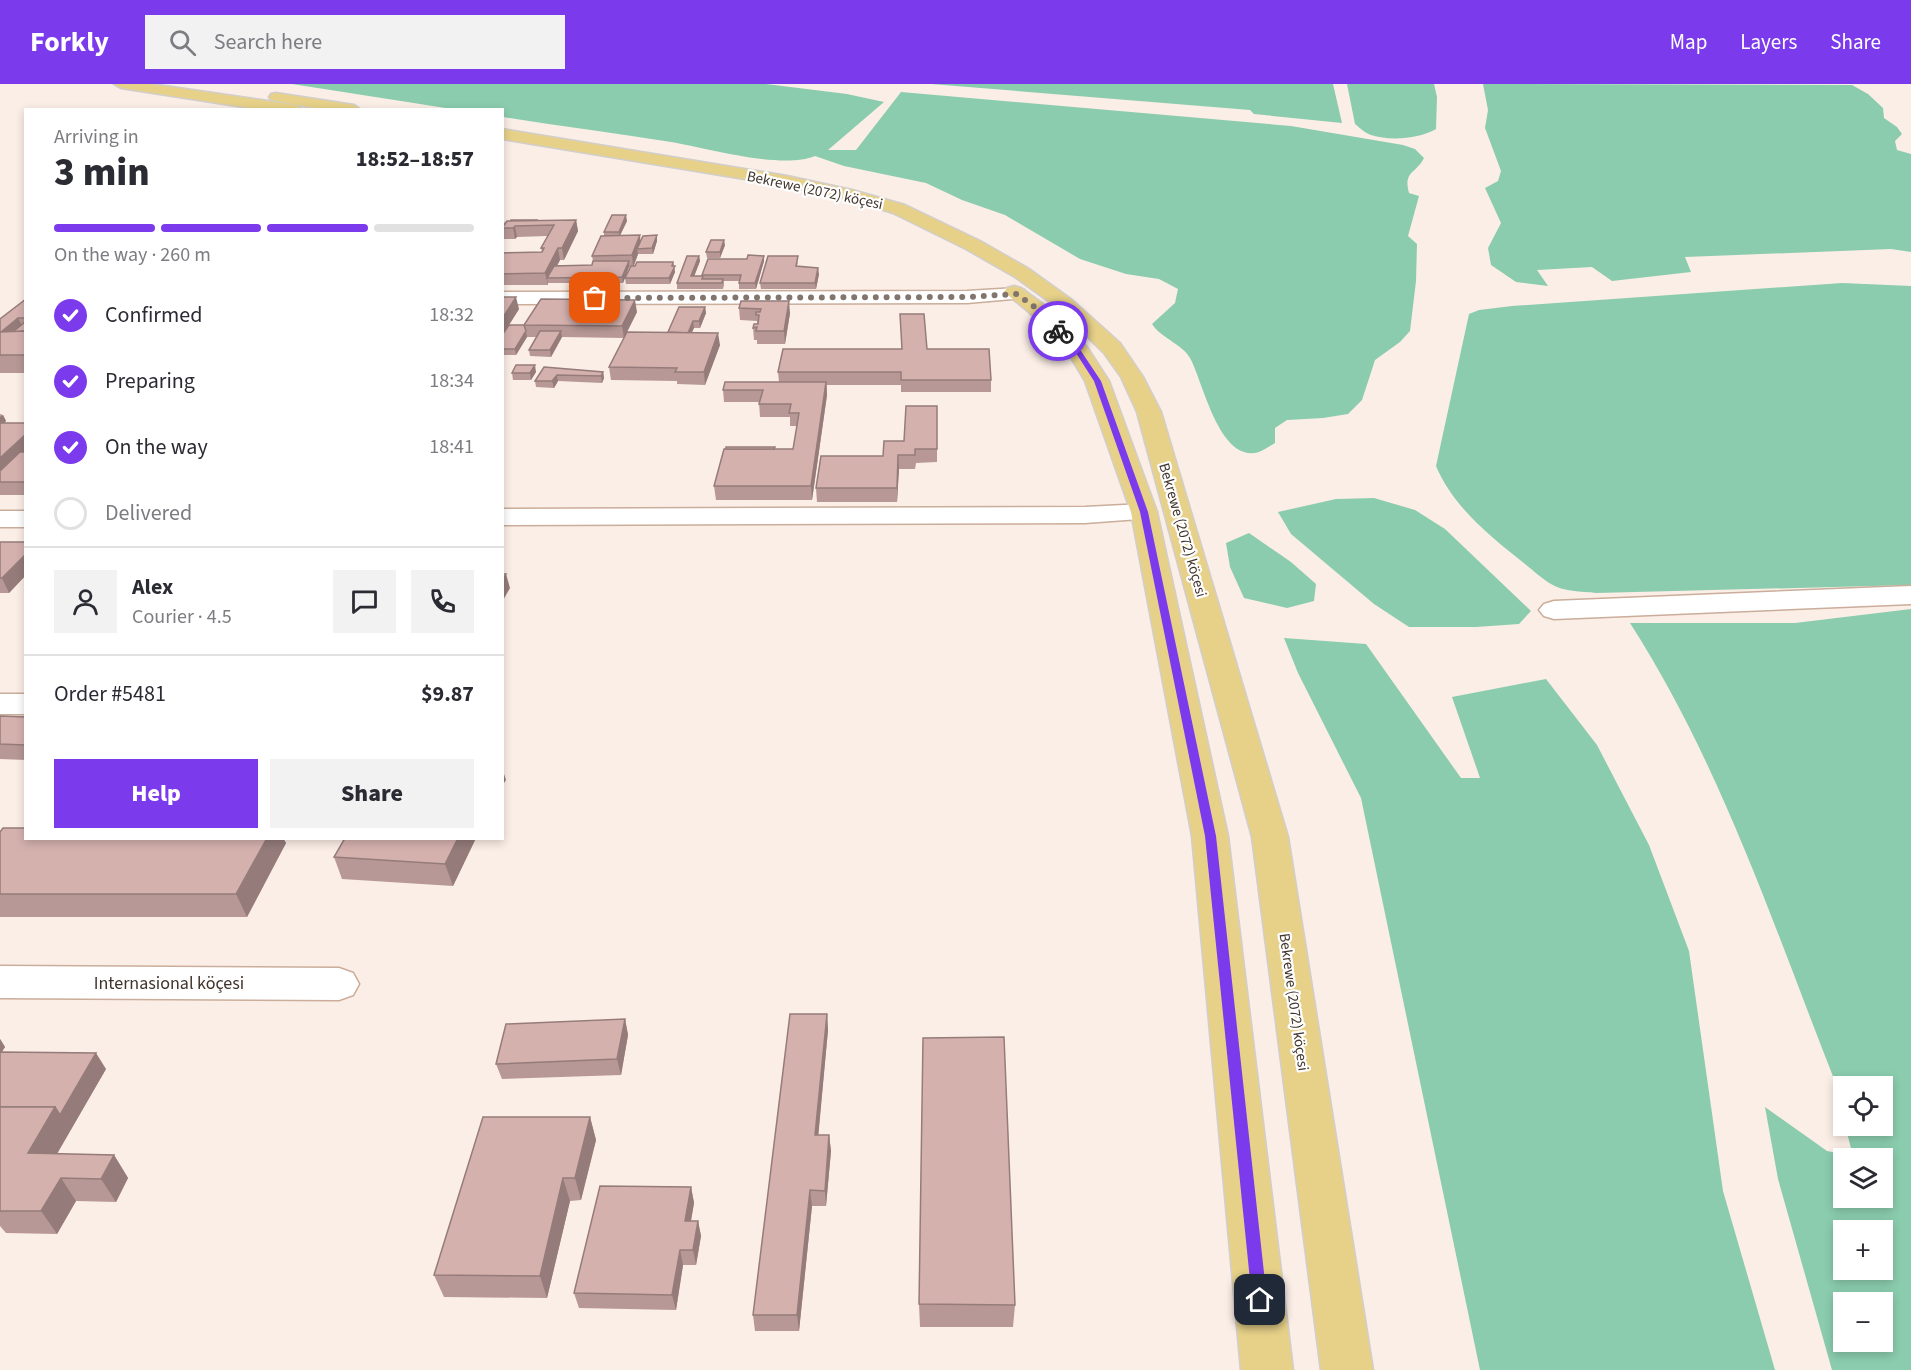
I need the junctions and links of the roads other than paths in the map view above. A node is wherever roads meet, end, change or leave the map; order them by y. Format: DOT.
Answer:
graph roads {
  1 [pos="121,84"];
  2 [pos="192,84"];
  3 [pos="283,108"];
  4 [pos="342,108"];
  5 [pos="504,134"];
  6 [pos="504,142"];
  7 [pos="1017,294"];
  8 [pos="504,298"];
  9 [pos="1144,512"];
  10 [pos="504,517"];
  11 [pos="0,519"];
  12 [pos="24,519"];
  13 [pos="1911,596"];
  14 [pos="1554,610"];
  15 [pos="0,704"];
  16 [pos="24,704"];
  17 [pos="0,982"];
  18 [pos="339,984"];
  19 [pos="1267,1370"];
  20 [pos="1347,1370"];
  1 -- 3 [label="main road"];
  2 -- 4 [label="main road"];
  5 -- 20 [label="main road, Bekrewe (2072) köçesi"];
  6 -- 7 [label="main road, Bekrewe (2072) köçesi"];
  7 -- 8 [label="street"];
  7 -- 9 [label="main road, Bekrewe (2072) köçesi"];
  9 -- 10 [label="street"];
  9 -- 19 [label="main road, Bekrewe (2072) köçesi"];
  11 -- 12 [label="street"];
  13 -- 14 [label="street"];
  15 -- 16 [label="street"];
  17 -- 18 [label="street, Internasional köçesi"];
}
